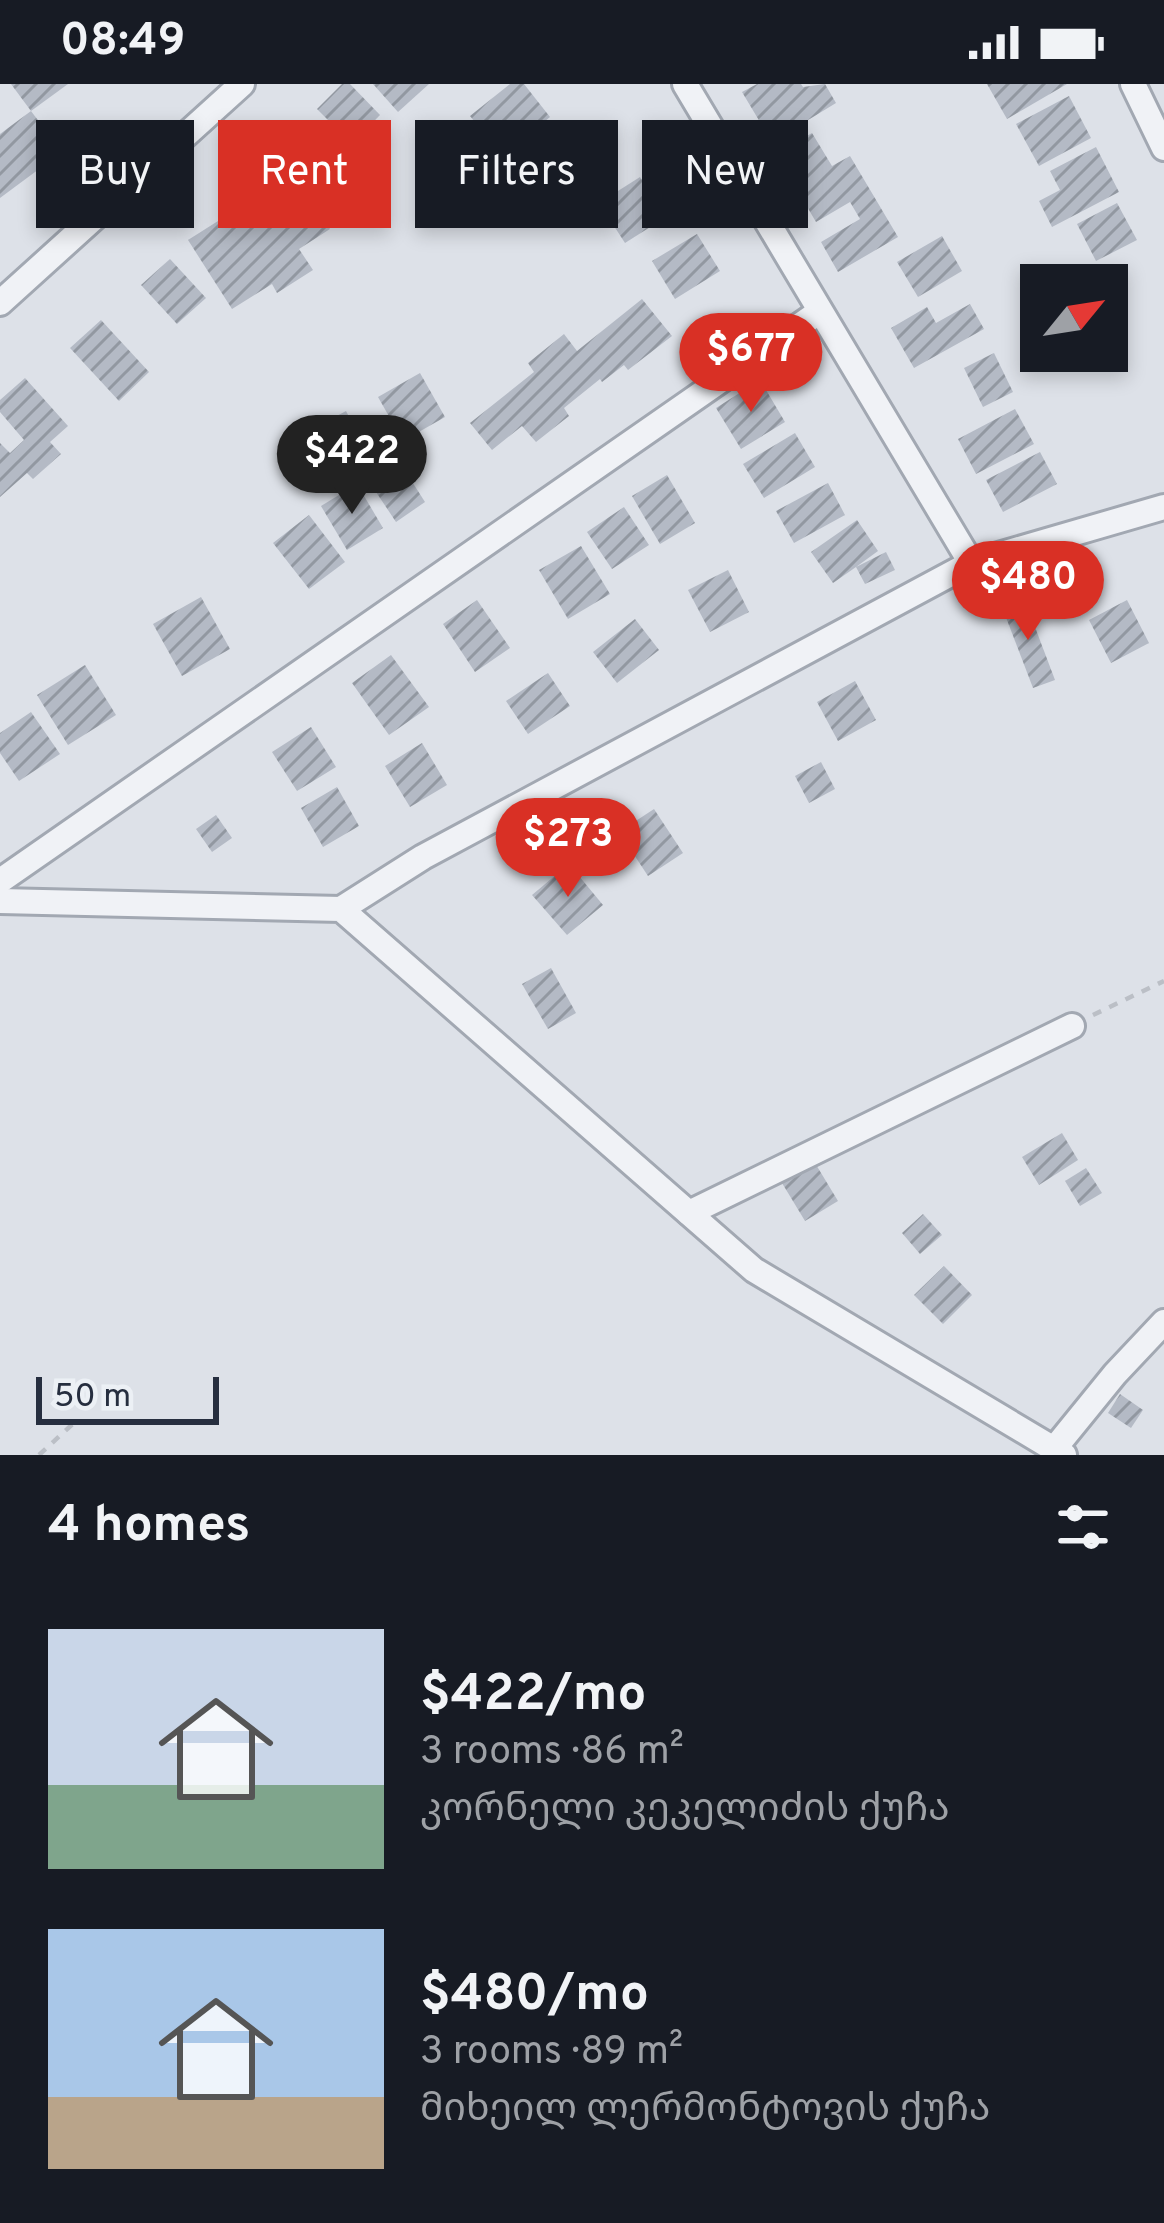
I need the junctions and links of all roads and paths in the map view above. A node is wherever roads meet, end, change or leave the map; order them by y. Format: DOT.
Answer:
graph roads {
  1 [pos="242,84"];
  2 [pos="686,84"];
  3 [pos="1133,84"];
  4 [pos="1164,148"];
  5 [pos="0,303"];
  6 [pos="819,312"];
  7 [pos="1164,507"];
  8 [pos="971,563"];
  9 [pos="0,881"];
  10 [pos="0,902"];
  11 [pos="341,909"];
  12 [pos="1164,981"];
  13 [pos="1072,1026"];
  14 [pos="688,1213"];
  15 [pos="1164,1322"];
  16 [pos="76,1420"];
  17 [pos="1059,1452"];
  18 [pos="39,1455"];
  1 -- 5 [label="street"];
  2 -- 6 [label="street"];
  3 -- 4 [label="street"];
  6 -- 8 [label="street"];
  6 -- 9 [label="street"];
  7 -- 8 [label="street"];
  8 -- 11 [label="street"];
  10 -- 11 [label="street"];
  11 -- 14 [label="street"];
  12 -- 13 [label="path"];
  13 -- 14 [label="street"];
  14 -- 17 [label="street"];
  15 -- 17 [label="street"];
  16 -- 18 [label="path"];
}
